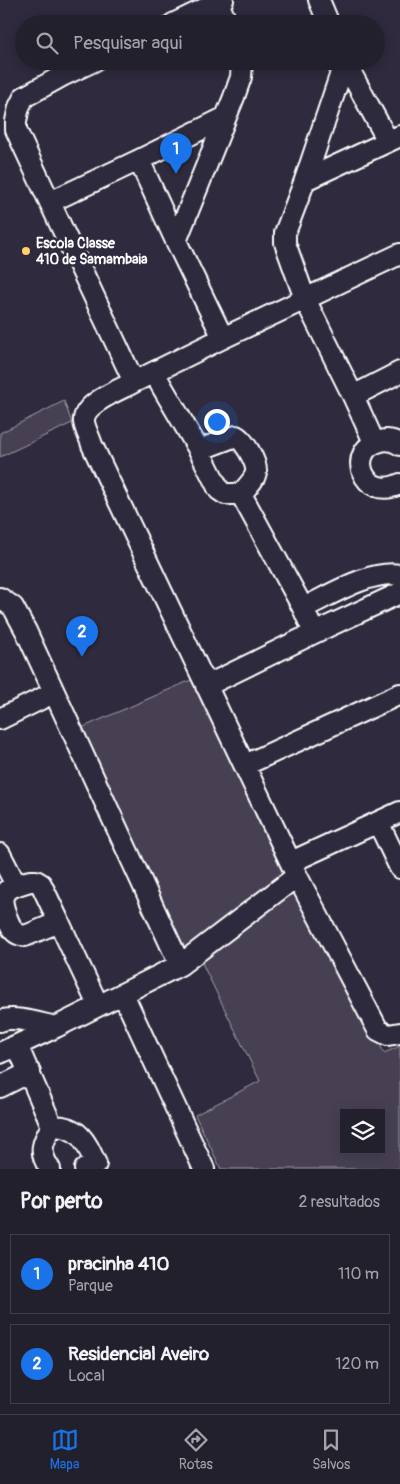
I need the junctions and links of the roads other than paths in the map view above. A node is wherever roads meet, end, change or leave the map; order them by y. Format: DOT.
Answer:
graph roads {
  1 [pos="319,0"];
  2 [pos="220,1"];
  3 [pos="191,15"];
  4 [pos="224,15"];
  5 [pos="325,15"];
  6 [pos="75,70"];
  7 [pos="241,70"];
  8 [pos="342,70"];
  9 [pos="350,70"];
  10 [pos="226,117"];
  11 [pos="394,138"];
  12 [pos="139,160"];
  13 [pos="305,180"];
  14 [pos="50,202"];
  15 [pos="176,241"];
  16 [pos="400,254"];
  17 [pos="305,299"];
  18 [pos="223,338"];
  19 [pos="400,372"];
  20 [pos="154,373"];
  21 [pos="134,382"];
  22 [pos="353,396"];
  23 [pos="374,442"];
  24 [pos="400,445"];
  25 [pos="199,450"];
  26 [pos="400,484"];
  27 [pos="241,494"];
  28 [pos="400,576"];
  29 [pos="400,593"];
  30 [pos="0,598"];
  31 [pos="303,608"];
  32 [pos="314,633"];
  33 [pos="206,686"];
  34 [pos="54,693"];
  35 [pos="400,694"];
  36 [pos="0,719"];
  37 [pos="245,765"];
  38 [pos="400,812"];
  39 [pos="378,822"];
  40 [pos="0,854"];
  41 [pos="400,868"];
  42 [pos="294,869"];
  43 [pos="16,885"];
  44 [pos="59,922"];
  45 [pos="180,965"];
  46 [pos="123,994"];
  47 [pos="98,1005"];
  48 [pos="0,1021"];
  49 [pos="56,1027"];
  50 [pos="400,1033"];
  51 [pos="9,1049"];
  52 [pos="30,1072"];
  53 [pos="0,1087"];
  54 [pos="52,1126"];
  55 [pos="93,1168"];
  56 [pos="50,1169"];
  57 [pos="204,1169"];
  1 -- 5 [label="street"];
  2 -- 3 [label="street"];
  2 -- 4 [label="street"];
  6 -- 14 [label="street"];
  7 -- 10 [label="street"];
  8 -- 13 [label="street"];
  9 -- 11 [label="street"];
  10 -- 12 [label="street"];
  10 -- 15 [label="street"];
  11 -- 13 [label="street"];
  12 -- 14 [label="street"];
  12 -- 15 [label="street"];
  13 -- 17 [label="street"];
  14 -- 21 [label="street"];
  15 -- 18 [label="street"];
  16 -- 17 [label="street"];
  17 -- 18 [label="street"];
  17 -- 22 [label="street"];
  18 -- 20 [label="street"];
  19 -- 22 [label="street"];
  20 -- 21 [label="street"];
  20 -- 25 [label="street"];
  21 -- 33 [label="street"];
  22 -- 23 [label="street"];
  23 -- 24 [label="street"];
  23 -- 26 [label="street"];
  25 -- 27 [label="street"];
  25 -- 27 [label="street"];
  27 -- 31 [label="street"];
  28 -- 31 [label="street"];
  29 -- 32 [label="street"];
  30 -- 34 [label="street"];
  31 -- 32 [label="street"];
  32 -- 33 [label="street"];
  33 -- 37 [label="street"];
  34 -- 36 [label="street"];
  34 -- 45 [label="street"];
  35 -- 37 [label="street"];
  37 -- 42 [label="street"];
  38 -- 39 [label="street"];
  39 -- 41 [label="street"];
  39 -- 42 [label="street"];
  40 -- 43 [label="street"];
  42 -- 45 [label="street"];
  42 -- 50 [label="street"];
  43 -- 44 [label="street"];
  43 -- 44 [label="street"];
  44 -- 47 [label="street"];
  45 -- 46 [label="street"];
  46 -- 47 [label="street"];
  46 -- 57 [label="street"];
  47 -- 49 [label="street"];
  48 -- 49 [label="street"];
  49 -- 51 [label="street"];
  51 -- 52 [label="street"];
  52 -- 53 [label="street"];
  52 -- 54 [label="street"];
  54 -- 55 [label="street"];
  54 -- 56 [label="street"];
}
